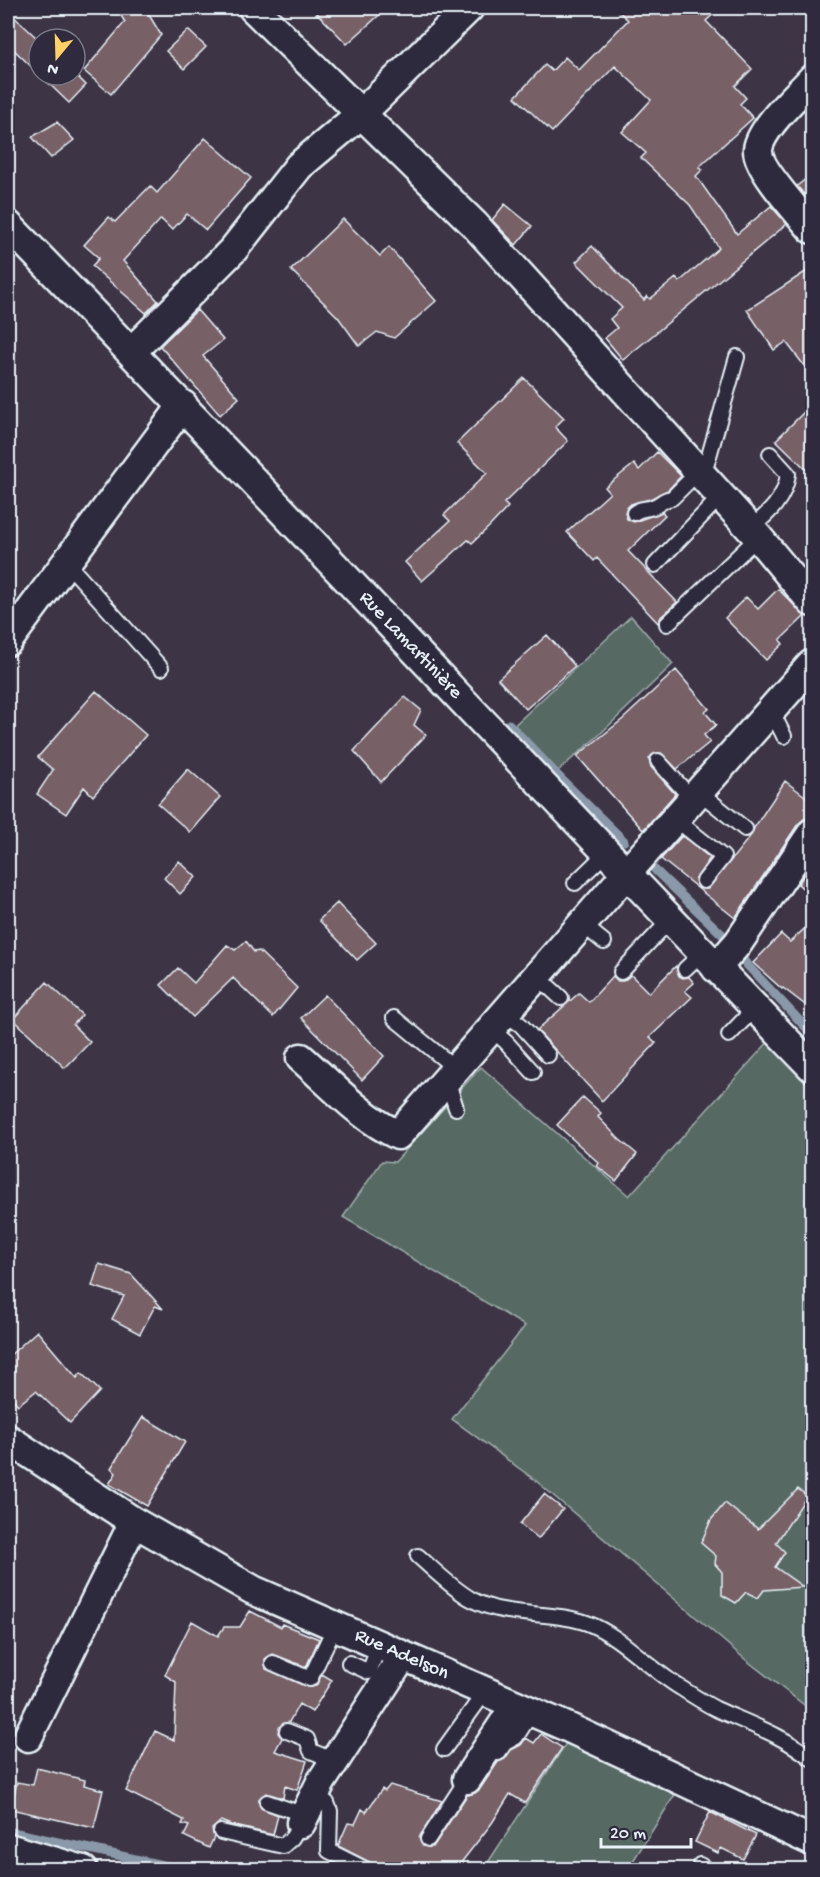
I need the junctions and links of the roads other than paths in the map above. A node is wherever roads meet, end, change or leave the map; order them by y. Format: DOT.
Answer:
graph roads {
  1 [pos="253,8"];
  2 [pos="469,8"];
  3 [pos="813,79"];
  4 [pos="362,113"];
  5 [pos="8,225"];
  6 [pos="813,229"];
  7 [pos="131,352"];
  8 [pos="737,357"];
  9 [pos="183,405"];
  10 [pos="770,454"];
  11 [pos="698,472"];
  12 [pos="721,496"];
  13 [pos="634,513"];
  14 [pos="754,533"];
  15 [pos="66,562"];
  16 [pos="655,565"];
  17 [pos="813,602"];
  18 [pos="666,624"];
  19 [pos="8,640"];
  20 [pos="813,664"];
  21 [pos="161,668"];
  22 [pos="658,761"];
  23 [pos="688,803"];
  24 [pos="745,829"];
  25 [pos="813,833"];
  26 [pos="606,853"];
  27 [pos="626,874"];
  28 [pos="704,881"];
  29 [pos="575,883"];
  30 [pos="670,920"];
  31 [pos="582,924"];
  32 [pos="604,942"];
  33 [pos="714,957"];
  34 [pos="621,972"];
  35 [pos="537,976"];
  36 [pos="561,998"];
  37 [pos="755,1008"];
  38 [pos="394,1018"];
  39 [pos="497,1021"];
  40 [pos="729,1035"];
  41 [pos="548,1055"];
  42 [pos="301,1058"];
  43 [pos="813,1067"];
  44 [pos="533,1072"];
  45 [pos="451,1074"];
  46 [pos="456,1108"];
  47 [pos="8,1439"];
  48 [pos="134,1522"];
  49 [pos="418,1556"];
  50 [pos="335,1626"];
  51 [pos="391,1651"];
  52 [pos="273,1663"];
  53 [pos="349,1663"];
  54 [pos="485,1692"];
  55 [pos="524,1709"];
  56 [pos="287,1731"];
  57 [pos="28,1737"];
  58 [pos="444,1749"];
  59 [pos="813,1759"];
  60 [pos="335,1761"];
  61 [pos="476,1777"];
  62 [pos="267,1802"];
  63 [pos="307,1811"];
  64 [pos="221,1832"];
  65 [pos="428,1839"];
  66 [pos="813,1842"];
  67 [pos="8,1848"];
  68 [pos="83,1869"];
  69 [pos="367,1869"];
  1 -- 4 [label="street"];
  2 -- 4 [label="street"];
  3 -- 6 [label="street"];
  4 -- 7 [label="street"];
  4 -- 11 [label="street"];
  5 -- 7 [label="street, Rue Lamartinière"];
  7 -- 9 [label="street, Rue Lamartinière"];
  8 -- 11 [label="lane"];
  9 -- 15 [label="street"];
  9 -- 26 [label="street, Rue Lamartinière"];
  10 -- 14 [label="lane"];
  11 -- 12 [label="street"];
  11 -- 13 [label="lane"];
  12 -- 14 [label="street"];
  12 -- 16 [label="lane"];
  14 -- 17 [label="street"];
  14 -- 18 [label="lane"];
  15 -- 19 [label="street"];
  15 -- 21 [label="lane"];
  20 -- 23 [label="street"];
  22 -- 23 [label="lane"];
  23 -- 24 [label="lane"];
  23 -- 27 [label="street"];
  23 -- 28 [label="lane"];
  25 -- 33 [label="street"];
  26 -- 27 [label="street, Rue Lamartinière"];
  26 -- 29 [label="lane"];
  27 -- 30 [label="street, Rue Lamartinière"];
  27 -- 31 [label="street"];
  30 -- 33 [label="street, Rue Lamartinière"];
  30 -- 34 [label="lane"];
  31 -- 32 [label="lane"];
  31 -- 35 [label="street"];
  33 -- 37 [label="street, Rue Lamartinière"];
  35 -- 36 [label="lane"];
  35 -- 39 [label="street"];
  37 -- 40 [label="lane"];
  37 -- 43 [label="street, Rue Lamartinière"];
  38 -- 45 [label="lane"];
  39 -- 41 [label="lane"];
  39 -- 44 [label="lane"];
  39 -- 45 [label="street"];
  42 -- 45 [label="street"];
  45 -- 46 [label="lane"];
  47 -- 48 [label="street, Rue Adelson"];
  48 -- 50 [label="street, Rue Adelson"];
  48 -- 57 [label="street"];
  49 -- 59 [label="lane"];
  50 -- 51 [label="street, Rue Adelson"];
  50 -- 52 [label="lane"];
  51 -- 53 [label="lane"];
  51 -- 54 [label="street, Rue Adelson"];
  51 -- 60 [label="street"];
  54 -- 55 [label="street, Rue Adelson"];
  54 -- 58 [label="lane"];
  55 -- 61 [label="street"];
  55 -- 66 [label="street, Rue Adelson"];
  56 -- 60 [label="lane"];
  60 -- 63 [label="street"];
  61 -- 65 [label="lane"];
  62 -- 63 [label="lane"];
  63 -- 64 [label="lane"];
  63 -- 69 [label="lane"];
  67 -- 68 [label="street"];
}
